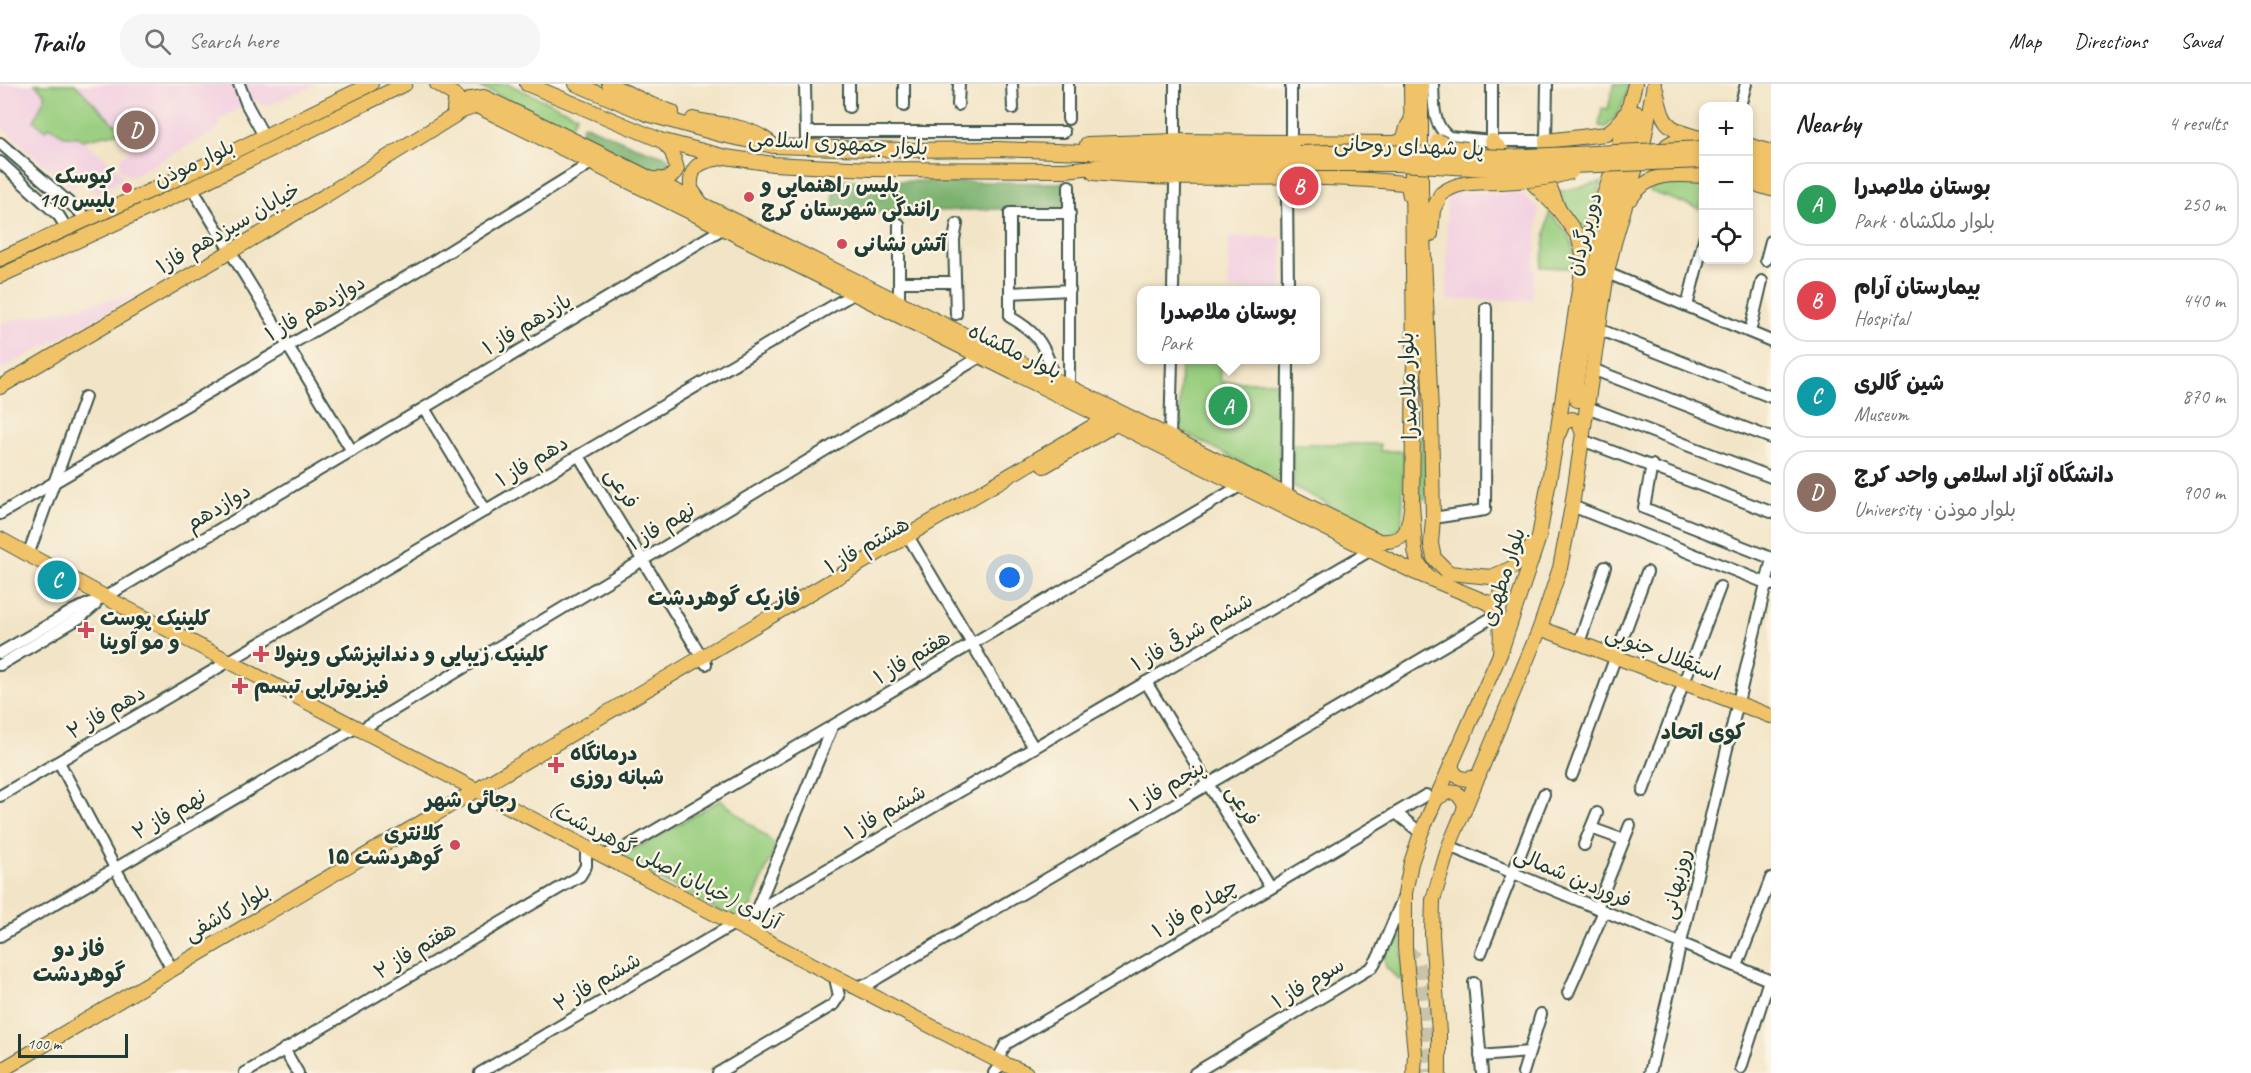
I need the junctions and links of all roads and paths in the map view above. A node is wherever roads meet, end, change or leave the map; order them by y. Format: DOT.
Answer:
graph roads {
  1 [pos="239,84"];
  2 [pos="371,84"];
  3 [pos="405,84"];
  4 [pos="438,84"];
  5 [pos="527,84"];
  6 [pos="550,84"];
  7 [pos="576,84"];
  8 [pos="609,84"];
  9 [pos="805,84"];
  10 [pos="849,84"];
  11 [pos="904,84"];
  12 [pos="959,84"];
  13 [pos="1012,84"];
  14 [pos="1068,84"];
  15 [pos="1175,84"];
  16 [pos="1291,84"];
  17 [pos="1411,84"];
  18 [pos="1421,84"];
  19 [pos="1433,84"];
  20 [pos="1492,84"];
  21 [pos="1547,84"];
  22 [pos="1635,84"];
  23 [pos="1642,84"];
  24 [pos="1654,84"];
  25 [pos="1746,84"];
  26 [pos="1741,102"];
  27 [pos="958,105"];
  28 [pos="477,106"];
  29 [pos="904,106"];
  30 [pos="849,107"];
  31 [pos="1630,107"];
  32 [pos="1012,108"];
  33 [pos="454,109"];
  34 [pos="1411,109"];
  35 [pos="1068,119"];
  36 [pos="806,132"];
  37 [pos="1064,132"];
  38 [pos="264,136"];
  39 [pos="1175,137"];
  40 [pos="660,140"];
  41 [pos="1699,140"];
  42 [pos="1492,141"];
  43 [pos="1546,141"];
  44 [pos="1699,141"];
  45 [pos="1699,141"];
  46 [pos="1291,142"];
  47 [pos="0,143"];
  48 [pos="1368,143"];
  49 [pos="774,146"];
  50 [pos="1753,146"];
  51 [pos="806,148"];
  52 [pos="854,149"];
  53 [pos="1059,150"];
  54 [pos="1771,152"];
  55 [pos="604,155"];
  56 [pos="726,157"];
  57 [pos="1753,158"];
  58 [pos="1114,159"];
  59 [pos="1591,160"];
  60 [pos="1699,161"];
  61 [pos="0,163"];
  62 [pos="592,163"];
  63 [pos="767,163"];
  64 [pos="1771,164"];
  65 [pos="854,168"];
  66 [pos="1065,170"];
  67 [pos="1753,172"];
  68 [pos="1688,175"];
  69 [pos="1699,176"];
  70 [pos="651,178"];
  71 [pos="1366,178"];
  72 [pos="1771,178"];
  73 [pos="1753,183"];
  74 [pos="1069,186"];
  75 [pos="1175,186"];
  76 [pos="192,188"];
  77 [pos="1771,189"];
  78 [pos="1287,192"];
  79 [pos="69,203"];
  80 [pos="703,204"];
  81 [pos="1411,209"];
  82 [pos="1559,210"];
  83 [pos="1070,213"];
  84 [pos="1622,215"];
  85 [pos="59,216"];
  86 [pos="89,220"];
  87 [pos="899,224"];
  88 [pos="957,224"];
  89 [pos="67,229"];
  90 [pos="722,229"];
  91 [pos="1771,241"];
  92 [pos="228,248"];
  93 [pos="779,251"];
  94 [pos="1584,257"];
  95 [pos="0,259"];
  96 [pos="1699,259"];
  97 [pos="1766,260"];
  98 [pos="813,268"];
  99 [pos="1607,273"];
  100 [pos="0,276"];
  101 [pos="1762,281"];
  102 [pos="899,282"];
  103 [pos="956,282"];
  104 [pos="1173,286"];
  105 [pos="1288,286"];
  106 [pos="1070,290"];
  107 [pos="1010,293"];
  108 [pos="853,294"];
  109 [pos="899,303"];
  110 [pos="1427,304"];
  111 [pos="1687,306"];
  112 [pos="1486,308"];
  113 [pos="956,314"];
  114 [pos="1598,329"];
  115 [pos="1750,332"];
  116 [pos="1771,340"];
  117 [pos="288,346"];
  118 [pos="980,357"];
  119 [pos="1172,364"];
  120 [pos="1288,364"];
  121 [pos="1051,367"];
  122 [pos="1592,369"];
  123 [pos="0,378"];
  124 [pos="0,387"];
  125 [pos="1069,387"];
  126 [pos="1589,389"];
  127 [pos="85,397"];
  128 [pos="1771,397"];
  129 [pos="1587,407"];
  130 [pos="424,408"];
  131 [pos="1117,418"];
  132 [pos="1583,436"];
  133 [pos="1170,438"];
  134 [pos="1771,438"];
  135 [pos="1556,441"];
  136 [pos="352,451"];
  137 [pos="579,456"];
  138 [pos="1652,465"];
  139 [pos="1431,477"];
  140 [pos="1771,477"];
  141 [pos="55,482"];
  142 [pos="1240,486"];
  143 [pos="1287,496"];
  144 [pos="1412,502"];
  145 [pos="1572,506"];
  146 [pos="486,511"];
  147 [pos="1771,512"];
  148 [pos="0,514"];
  149 [pos="1432,518"];
  150 [pos="1539,537"];
  151 [pos="0,539"];
  152 [pos="910,540"];
  153 [pos="1371,550"];
  154 [pos="28,555"];
  155 [pos="1771,558"];
  156 [pos="643,560"];
  157 [pos="1771,563"];
  158 [pos="1605,567"];
  159 [pos="1647,572"];
  160 [pos="1491,577"];
  161 [pos="1432,579"];
  162 [pos="1769,584"];
  163 [pos="1720,587"];
  164 [pos="105,597"];
  165 [pos="1495,609"];
  166 [pos="77,613"];
  167 [pos="1540,628"];
  168 [pos="1579,643"];
  169 [pos="972,644"];
  170 [pos="0,653"];
  171 [pos="1500,654"];
  172 [pos="1616,657"];
  173 [pos="231,661"];
  174 [pos="704,661"];
  175 [pos="0,665"];
  176 [pos="1146,682"];
  177 [pos="1686,684"];
  178 [pos="1739,704"];
  179 [pos="1771,716"];
  180 [pos="832,727"];
  181 [pos="359,728"];
  182 [pos="1034,748"];
  183 [pos="59,762"];
  184 [pos="1451,764"];
  185 [pos="1479,775"];
  186 [pos="1572,775"];
  187 [pos="1208,784"];
  188 [pos="480,792"];
  189 [pos="1643,792"];
  190 [pos="1544,794"];
  191 [pos="0,796"];
  192 [pos="1431,797"];
  193 [pos="1396,813"];
  194 [pos="1463,813"];
  195 [pos="1597,813"];
  196 [pos="1630,825"];
  197 [pos="1591,828"];
  198 [pos="1421,833"];
  199 [pos="1624,840"];
  200 [pos="1584,845"];
  201 [pos="1449,846"];
  202 [pos="586,848"];
  203 [pos="600,855"];
  204 [pos="115,868"];
  205 [pos="1512,873"];
  206 [pos="1771,878"];
  207 [pos="330,881"];
  208 [pos="1270,886"];
  209 [pos="1405,893"];
  210 [pos="756,910"];
  211 [pos="1601,910"];
  212 [pos="733,924"];
  213 [pos="0,936"];
  214 [pos="757,937"];
  215 [pos="1682,943"];
  216 [pos="1481,953"];
  217 [pos="1737,966"];
  218 [pos="172,969"];
  219 [pos="835,978"];
  220 [pos="1770,980"];
  221 [pos="1474,983"];
  222 [pos="853,987"];
  223 [pos="1568,993"];
  224 [pos="1541,1014"];
  225 [pos="284,1049"];
  226 [pos="1529,1052"];
  227 [pos="1480,1056"];
  228 [pos="998,1068"];
  229 [pos="1741,1068"];
  230 [pos="0,1071"];
  231 [pos="14,1073"];
  232 [pos="244,1073"];
  233 [pos="298,1073"];
  234 [pos="480,1073"];
  235 [pos="718,1073"];
  236 [pos="1026,1073"];
  237 [pos="1195,1073"];
  238 [pos="1414,1073"];
  239 [pos="1439,1073"];
  240 [pos="1482,1073"];
  241 [pos="1523,1073"];
  242 [pos="1650,1073"];
  1 -- 38 [label="street"];
  2 -- 38 [label="main road, بلوار موذن"];
  3 -- 76 [label="main road, بلوار موذن"];
  4 -- 33 [label="main road"];
  5 -- 40 [label="main road, بلوار جمهوری اسلامی"];
  6 -- 63 [label="main road"];
  7 -- 49 [label="main road"];
  8 -- 49 [label="main road, بلوار جمهوری اسلامی"];
  9 -- 36 [label="street"];
  10 -- 30 [label="street"];
  11 -- 29 [label="street"];
  12 -- 27 [label="street"];
  13 -- 32 [label="street"];
  14 -- 35 [label="street"];
  15 -- 39 [label="street"];
  16 -- 46 [label="street"];
  17 -- 34 [label="main road"];
  18 -- 59 [label="main road, bridge"];
  18 -- 110 [label="main road, بلوار ملاصدرا"];
  19 -- 42 [label="street"];
  20 -- 42 [label="street"];
  21 -- 43 [label="street"];
  22 -- 31 [label="main road, بلوار مطهری"];
  23 -- 126 [label="main road, دوربرگردان"];
  24 -- 41 [label="main road"];
  24 -- 84 [label="main road"];
  25 -- 26 [label="street"];
  28 -- 62 [label="main road, بلوار ملکشاه"];
  28 -- 92 [label="main road, خیابان سیزدهم فاز۱"];
  31 -- 43 [label="main road"];
  31 -- 94 [label="main road, بلوار مطهری"];
  33 -- 55 [label="main road, بلوار ملکشاه"];
  33 -- 92 [label="main road, خیابان سیزدهم فاز۱"];
  34 -- 48 [label="main road"];
  34 -- 81 [label="main road"];
  36 -- 37 [label="street"];
  36 -- 51 [label="street"];
  38 -- 86 [label="main road, بلوار موذن"];
  40 -- 56 [label="main road, بلوار جمهوری اسلامی"];
  40 -- 70 [label="main road"];
  42 -- 43 [label="street"];
  42 -- 82 [label="main road"];
  43 -- 82 [label="main road"];
  44 -- 59 [label="main road, پل شهدای روحانی, bridge"];
  45 -- 68 [label="main road"];
  46 -- 48 [label="main road"];
  46 -- 53 [label="main road"];
  47 -- 79 [label="street"];
  48 -- 71 [label="main road"];
  49 -- 51 [label="main road, بلوار جمهوری اسلامی"];
  50 -- 54 [label="main road"];
  51 -- 52 [label="main road, بلوار جمهوری اسلامی"];
  52 -- 53 [label="main road, بلوار جمهوری اسلامی"];
  52 -- 65 [label="main road"];
  53 -- 58 [label="main road, بلوار جمهوری اسلامی"];
  55 -- 62 [label="street, دوازدهم فاز ۱"];
  55 -- 70 [label="main road, بلوار ملکشاه"];
  56 -- 63 [label="main road, بلوار جمهوری اسلامی"];
  56 -- 80 [label="main road"];
  57 -- 64 [label="main road"];
  58 -- 59 [label="main road, پل شهدای روحانی, bridge"];
  58 -- 66 [label="main road, بلوار جمهوری اسلامی"];
  59 -- 60 [label="main road, پل شهدای روحانی, bridge"];
  59 -- 110 [label="main road, bridge"];
  61 -- 85 [label="street"];
  62 -- 90 [label="main road, بلوار ملکشاه"];
  62 -- 117 [label="street, دوازدهم فاز ۱"];
  63 -- 65 [label="main road, بلوار جمهوری اسلامی"];
  65 -- 66 [label="main road, بلوار جمهوری اسلامی"];
  66 -- 71 [label="main road"];
  67 -- 72 [label="main road"];
  68 -- 69 [label="main road"];
  68 -- 84 [label="main road"];
  70 -- 80 [label="main road, بلوار ملکشاه"];
  71 -- 81 [label="main road"];
  73 -- 77 [label="main road"];
  74 -- 83 [label="street"];
  75 -- 104 [label="street"];
  76 -- 92 [label="street"];
  76 -- 100 [label="main road, بلوار موذن"];
  78 -- 105 [label="street"];
  79 -- 85 [label="street"];
  79 -- 86 [label="street"];
  80 -- 93 [label="main road, بلوار ملکشاه"];
  81 -- 144 [label="main road"];
  82 -- 94 [label="main road"];
  83 -- 106 [label="street"];
  83 -- 107 [label="street"];
  84 -- 99 [label="main road"];
  85 -- 89 [label="street"];
  86 -- 89 [label="main road, بلوار موذن"];
  87 -- 102 [label="street"];
  88 -- 103 [label="street"];
  89 -- 95 [label="main road, بلوار موذن"];
  90 -- 93 [label="main road, بلوار ملکشاه"];
  90 -- 130 [label="street, یازدهم فاز ۱"];
  91 -- 97 [label="street"];
  92 -- 117 [label="street"];
  92 -- 123 [label="main road, خیابان سیزدهم فاز۱"];
  92 -- 124 [label="main road, خیابان سیزدهم فاز۱"];
  93 -- 98 [label="main road, بلوار ملکشاه"];
  94 -- 135 [label="main road, بلوار مطهری"];
  96 -- 111 [label="street"];
  98 -- 108 [label="main road, بلوار ملکشاه"];
  98 -- 109 [label="main road, بلوار ملکشاه"];
  99 -- 111 [label="street"];
  99 -- 114 [label="main road"];
  101 -- 115 [label="street"];
  102 -- 103 [label="street"];
  102 -- 109 [label="street"];
  103 -- 113 [label="street"];
  106 -- 107 [label="street"];
  106 -- 125 [label="street"];
  107 -- 121 [label="street"];
  108 -- 118 [label="main road, بلوار ملکشاه"];
  108 -- 137 [label="street, دهم فاز ۱"];
  109 -- 125 [label="main road, بلوار ملکشاه"];
  110 -- 139 [label="main road, بلوار ملاصدرا"];
  111 -- 115 [label="street"];
  112 -- 149 [label="street"];
  114 -- 122 [label="main road"];
  114 -- 128 [label="street"];
  115 -- 116 [label="street"];
  117 -- 136 [label="street"];
  117 -- 141 [label="street, دوازدهم فاز ۱"];
  118 -- 131 [label="main road, بلوار ملکشاه"];
  118 -- 156 [label="street, نهم فاز ۱"];
  119 -- 133 [label="street"];
  120 -- 143 [label="street"];
  122 -- 126 [label="main road"];
  122 -- 134 [label="street"];
  125 -- 131 [label="main road, بلوار ملکشاه"];
  126 -- 129 [label="main road"];
  127 -- 141 [label="street"];
  129 -- 132 [label="main road"];
  129 -- 140 [label="street"];
  130 -- 136 [label="street, یازدهم فاز ۱"];
  130 -- 146 [label="street"];
  131 -- 133 [label="main road, بلوار ملکشاه"];
  131 -- 142 [label="main road, بلوار ملکشاه"];
  131 -- 152 [label="main road, هشتم فاز ۱"];
  132 -- 135 [label="main road"];
  132 -- 138 [label="street"];
  132 -- 145 [label="main road"];
  133 -- 143 [label="main road, بلوار ملکشاه"];
  135 -- 150 [label="main road, بلوار مطهری"];
  136 -- 164 [label="street, دوازدهم"];
  137 -- 146 [label="street, دهم فاز ۱"];
  137 -- 156 [label="street, فرعی"];
  138 -- 147 [label="street"];
  138 -- 155 [label="street"];
  139 -- 144 [label="main road"];
  139 -- 149 [label="main road, بلوار ملاصدرا"];
  141 -- 148 [label="street, دوازدهم فاز ۱"];
  141 -- 154 [label="street"];
  142 -- 153 [label="main road, بلوار ملکشاه"];
  142 -- 169 [label="street, هفتم فاز ۱"];
  143 -- 144 [label="main road, بلوار ملکشاه"];
  144 -- 161 [label="main road"];
  145 -- 162 [label="street"];
  145 -- 167 [label="main road"];
  146 -- 173 [label="street, دهم فاز ۱"];
  149 -- 160 [label="main road, بلوار ملاصدرا"];
  150 -- 160 [label="main road"];
  150 -- 171 [label="main road, بلوار مطهری"];
  151 -- 154 [label="main road, آزادی (خیابان اصلی گوهردشت)"];
  152 -- 169 [label="street"];
  152 -- 174 [label="main road, هشتم فاز ۱"];
  153 -- 161 [label="main road, بلوار ملکشاه"];
  153 -- 176 [label="street, ششم شرقی فاز ۱"];
  154 -- 164 [label="main road, آزادی (خیابان اصلی گوهردشت)"];
  156 -- 174 [label="street, فرعی"];
  156 -- 181 [label="street, نهم فاز ۱"];
  157 -- 162 [label="street, روزبهانی"];
  158 -- 168 [label="street"];
  159 -- 172 [label="street"];
  160 -- 165 [label="main road"];
  161 -- 165 [label="main road, بلوار ملکشاه"];
  162 -- 178 [label="street, روزبهانی"];
  163 -- 177 [label="street"];
  164 -- 166 [label="street, دوازدهم"];
  164 -- 173 [label="main road, آزادی (خیابان اصلی گوهردشت)"];
  165 -- 171 [label="main road"];
  165 -- 187 [label="street, پنجم فاز ۱"];
  166 -- 170 [label="street"];
  166 -- 175 [label="street"];
  167 -- 168 [label="main road, استقلال جنوبی"];
  167 -- 185 [label="main road"];
  168 -- 172 [label="main road, استقلال جنوبی"];
  169 -- 180 [label="street, هفتم فاز ۱"];
  169 -- 182 [label="street"];
  171 -- 184 [label="main road, بلوار مطهری"];
  172 -- 177 [label="main road, استقلال جنوبی"];
  172 -- 186 [label="street"];
  173 -- 181 [label="main road, آزادی (خیابان اصلی گوهردشت)"];
  173 -- 183 [label="street, دهم فاز ۲"];
  174 -- 188 [label="main road, هشتم فاز ۱"];
  176 -- 182 [label="street, ششم شرقی فاز ۱"];
  176 -- 187 [label="street, فرعی"];
  177 -- 178 [label="main road, استقلال جنوبی"];
  177 -- 189 [label="street"];
  178 -- 179 [label="main road, استقلال جنوبی"];
  178 -- 215 [label="street, روزبهانی"];
  180 -- 203 [label="street, هفتم فاز ۱"];
  180 -- 210 [label="street"];
  181 -- 188 [label="main road, آزادی (خیابان اصلی گوهردشت)"];
  181 -- 204 [label="street, نهم فاز ۲"];
  182 -- 210 [label="street, ششم فاز ۱"];
  183 -- 191 [label="street, دهم فاز ۲"];
  183 -- 204 [label="street"];
  184 -- 185 [label="main road"];
  184 -- 192 [label="main road, بلوار مطهری"];
  185 -- 194 [label="main road"];
  187 -- 208 [label="street, فرعی"];
  187 -- 222 [label="street, پنجم فاز ۱"];
  188 -- 202 [label="main road, آزادی (خیابان اصلی گوهردشت)"];
  188 -- 207 [label="main road, بلوار کاشفی"];
  190 -- 205 [label="street"];
  192 -- 193 [label="street, چهارم فاز ۱"];
  192 -- 194 [label="main road"];
  192 -- 198 [label="main road, بلوار مطهری"];
  193 -- 198 [label="street"];
  193 -- 208 [label="street, چهارم فاز ۱"];
  194 -- 201 [label="main road"];
  195 -- 197 [label="street"];
  196 -- 199 [label="street"];
  197 -- 199 [label="street"];
  197 -- 200 [label="street"];
  198 -- 209 [label="main road, بلوار مطهری"];
  199 -- 211 [label="street"];
  201 -- 205 [label="street, فروردین شمالی"];
  201 -- 239 [label="main road"];
  202 -- 203 [label="main road, آزادی (خیابان اصلی گوهردشت)"];
  202 -- 225 [label="street, هفتم فاز ۲"];
  203 -- 212 [label="main road, آزادی (خیابان اصلی گوهردشت)"];
  204 -- 213 [label="street, نهم فاز ۲"];
  204 -- 218 [label="street"];
  205 -- 211 [label="street, فروردین شمالی"];
  205 -- 216 [label="street"];
  206 -- 217 [label="street"];
  207 -- 218 [label="main road, بلوار کاشفی"];
  207 -- 231 [label="main road, بلوار کاشفی"];
  208 -- 228 [label="street, چهارم فاز ۱"];
  209 -- 237 [label="street, سوم فاز ۱"];
  209 -- 238 [label="main road, بلوار مطهری"];
  210 -- 212 [label="street, ششم فاز ۱"];
  210 -- 214 [label="street"];
  211 -- 215 [label="street, فروردین شمالی"];
  211 -- 223 [label="street"];
  212 -- 214 [label="main road, آزادی (خیابان اصلی گوهردشت)"];
  212 -- 234 [label="street, ششم فاز ۲"];
  214 -- 219 [label="main road, آزادی (خیابان اصلی گوهردشت)"];
  215 -- 217 [label="street, فروردین شمالی"];
  215 -- 242 [label="street, روزبهانی"];
  217 -- 220 [label="street, فروردین شمالی"];
  218 -- 230 [label="main road, بلوار کاشفی"];
  219 -- 222 [label="main road, آزادی (خیابان اصلی گوهردشت)"];
  219 -- 235 [label="street"];
  220 -- 229 [label="street"];
  221 -- 227 [label="street"];
  222 -- 228 [label="main road, آزادی (خیابان اصلی گوهردشت)"];
  224 -- 226 [label="street"];
  225 -- 232 [label="street, هفتم فاز ۲"];
  225 -- 233 [label="street"];
  226 -- 227 [label="street"];
  226 -- 241 [label="street"];
  227 -- 240 [label="street"];
  228 -- 236 [label="main road, آزادی (خیابان اصلی گوهردشت)"];
}
